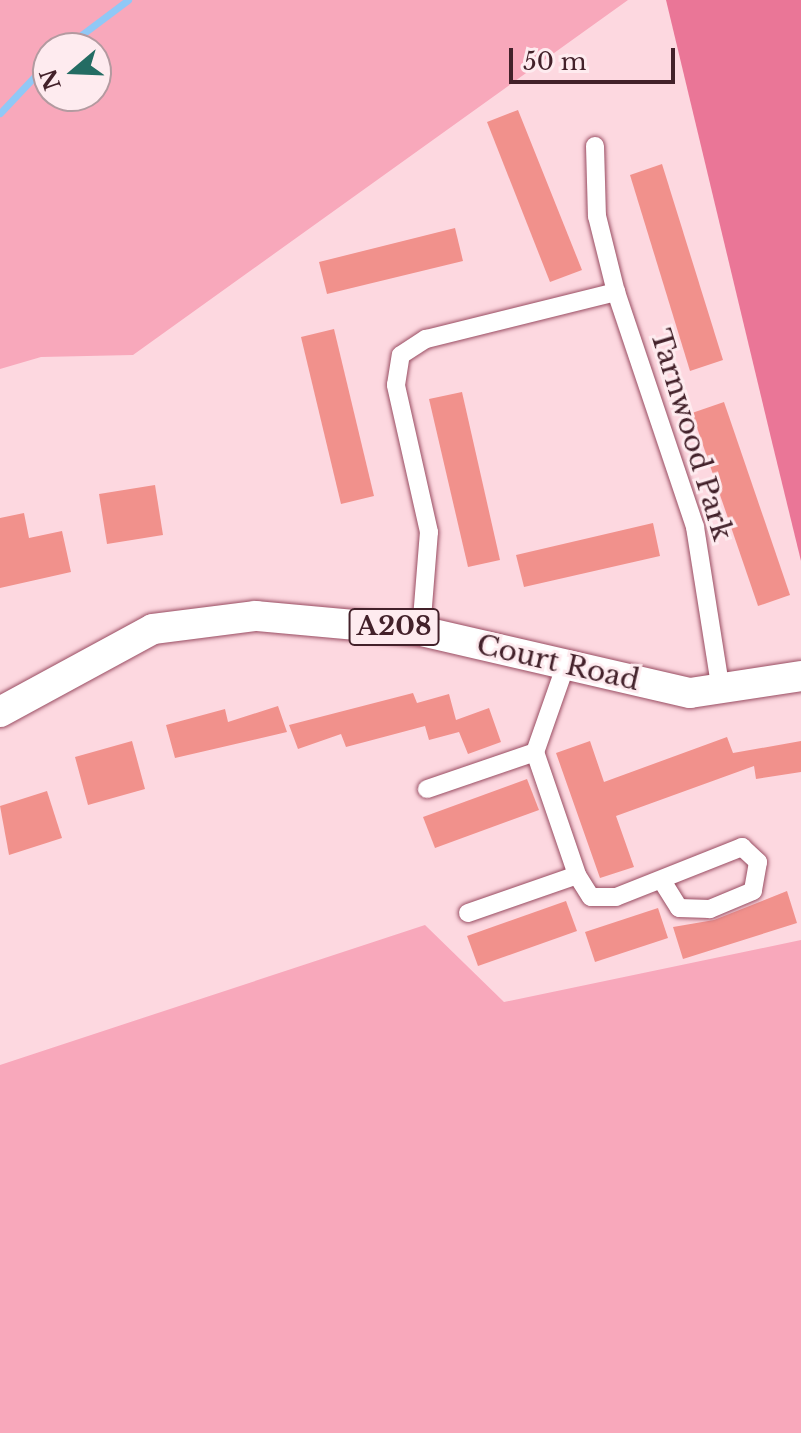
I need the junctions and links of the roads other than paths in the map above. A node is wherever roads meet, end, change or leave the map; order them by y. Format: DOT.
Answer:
graph roads {
  1 [pos="595,146"];
  2 [pos="616,292"];
  3 [pos="421,631"];
  4 [pos="565,667"];
  5 [pos="801,676"];
  6 [pos="721,692"];
  7 [pos="0,712"];
  8 [pos="535,752"];
  9 [pos="427,789"];
  10 [pos="577,875"];
  11 [pos="662,881"];
  12 [pos="468,913"];
  1 -- 2 [label="street, Tarnwood Park"];
  2 -- 3 [label="street"];
  2 -- 6 [label="street, Tarnwood Park"];
  3 -- 4 [label="main road, Court Road / A208"];
  3 -- 7 [label="main road, Court Road / A208"];
  4 -- 6 [label="main road, Court Road / A208"];
  4 -- 8 [label="street"];
  5 -- 6 [label="main road, Court Road / A208"];
  8 -- 9 [label="street"];
  8 -- 10 [label="street"];
  10 -- 11 [label="street"];
  10 -- 12 [label="street"];
  11 -- 11 [label="street"];
}
